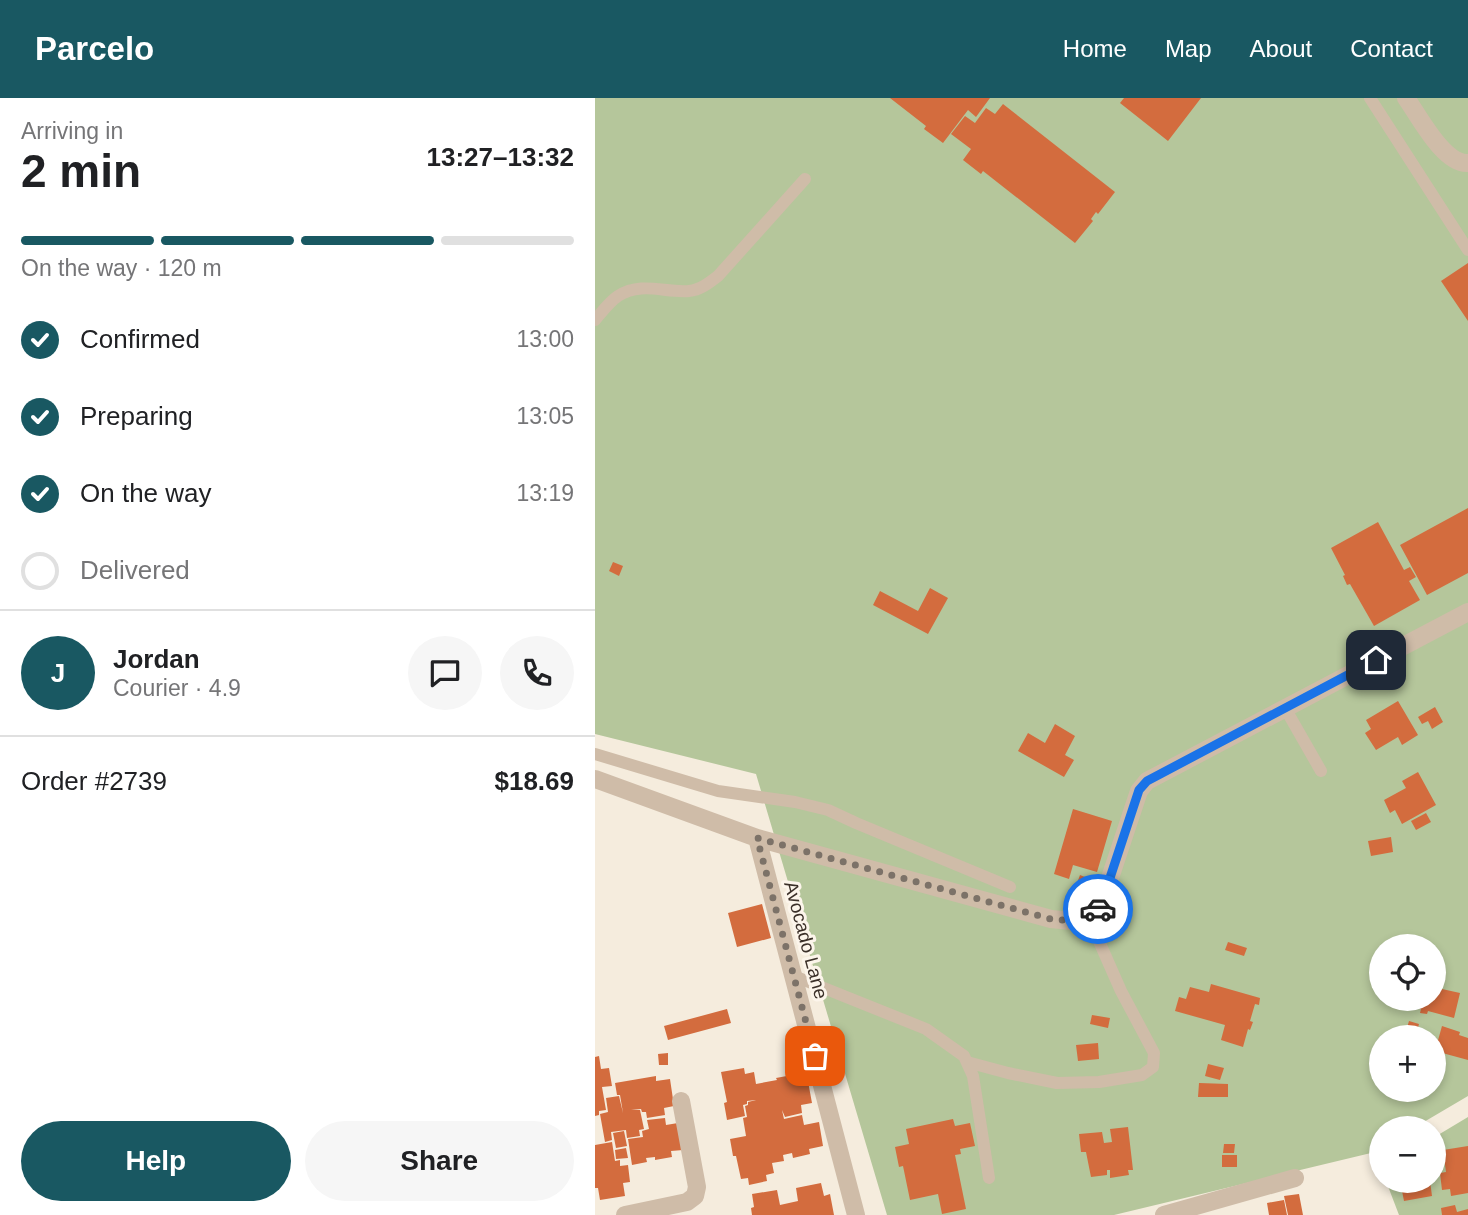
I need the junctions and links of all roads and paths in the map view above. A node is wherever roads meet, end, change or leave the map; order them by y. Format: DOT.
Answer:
graph roads {
  1 [pos="1370,98"];
  2 [pos="1406,98"];
  3 [pos="1468,163"];
  4 [pos="805,179"];
  5 [pos="1468,250"];
  6 [pos="595,320"];
  7 [pos="1468,612"];
  8 [pos="1285,708"];
  9 [pos="595,754"];
  10 [pos="1321,771"];
  11 [pos="595,779"];
  12 [pos="757,838"];
  13 [pos="1010,887"];
  14 [pos="1091,923"];
  15 [pos="794,976"];
  16 [pos="967,1062"];
  17 [pos="681,1101"];
  18 [pos="989,1178"];
  19 [pos="1295,1178"];
  20 [pos="625,1215"];
  21 [pos="856,1215"];
  22 [pos="1164,1215"];
  1 -- 5 [label="lane"];
  2 -- 3 [label="street"];
  4 -- 6 [label="lane"];
  7 -- 8 [label="street"];
  8 -- 10 [label="lane"];
  8 -- 14 [label="street"];
  9 -- 13 [label="lane"];
  11 -- 12 [label="street"];
  12 -- 14 [label="street"];
  12 -- 15 [label="street, Avocado Lane"];
  14 -- 16 [label="lane"];
  15 -- 16 [label="lane"];
  15 -- 21 [label="street, Avocado Lane"];
  16 -- 18 [label="lane"];
  17 -- 20 [label="street"];
  19 -- 22 [label="street"];
}
